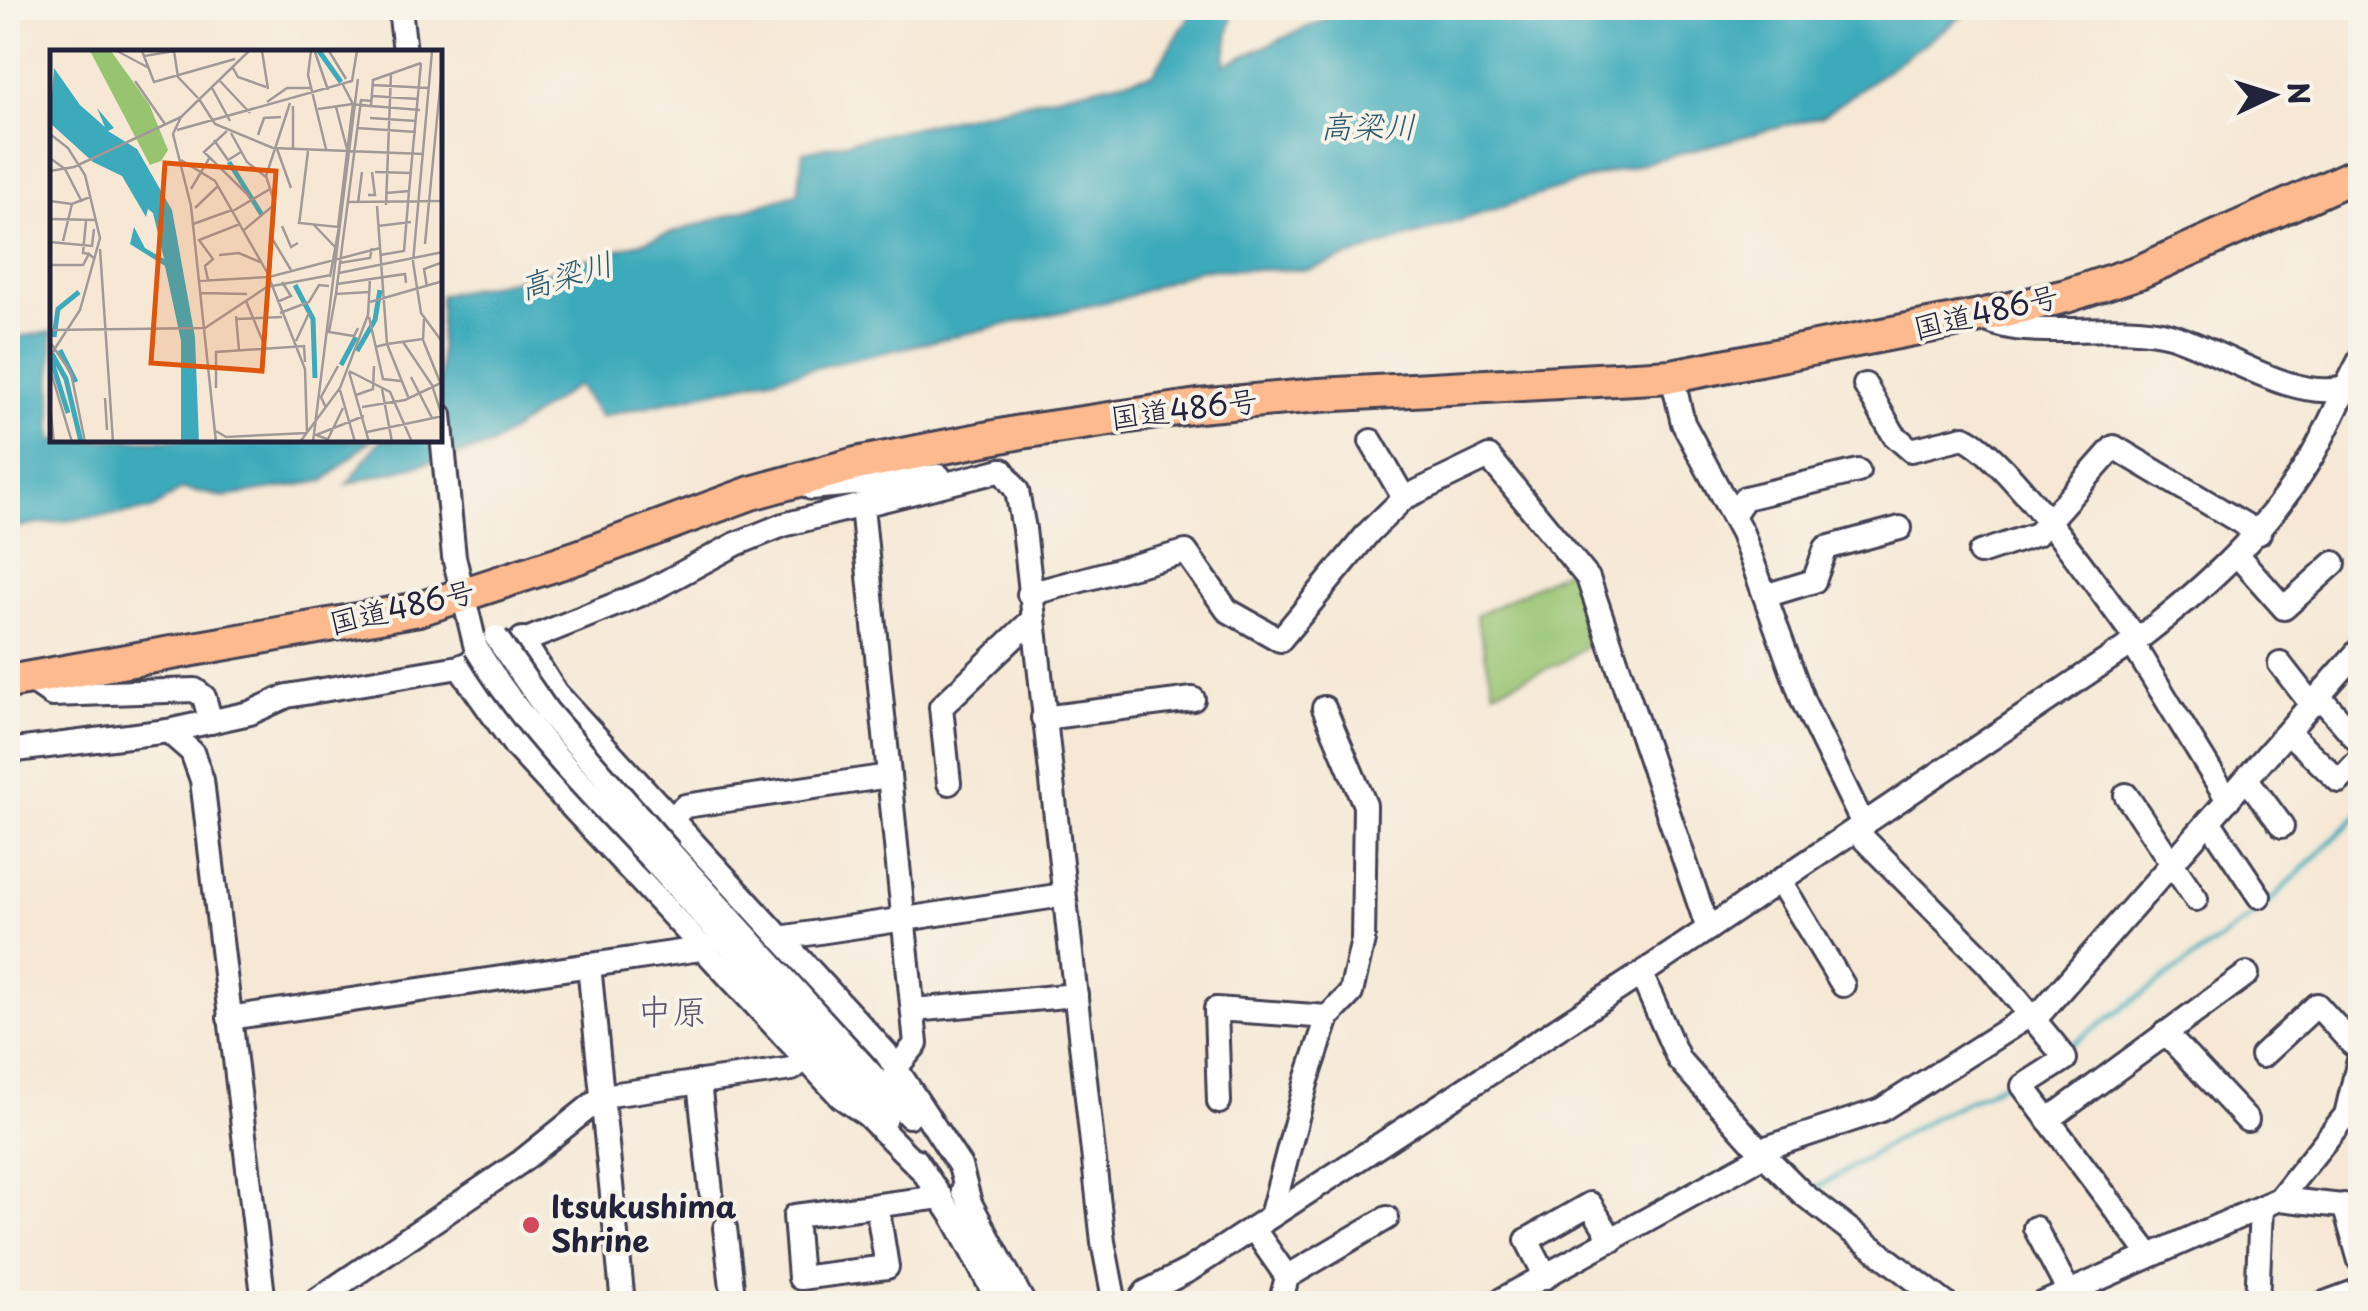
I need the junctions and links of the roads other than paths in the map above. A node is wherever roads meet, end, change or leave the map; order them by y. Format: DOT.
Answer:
graph roads {
  1 [pos="400,8"];
  2 [pos="405,50"];
  3 [pos="2360,173"];
  4 [pos="1980,316"];
  5 [pos="2360,360"];
  6 [pos="1672,376"];
  7 [pos="1866,386"];
  8 [pos="2352,397"];
  9 [pos="442,436"];
  10 [pos="1371,441"];
  11 [pos="1002,470"];
  12 [pos="1858,471"];
  13 [pos="751,493"];
  14 [pos="1404,498"];
  15 [pos="862,506"];
  16 [pos="1733,515"];
  17 [pos="2047,524"];
  18 [pos="1900,528"];
  19 [pos="2259,534"];
  20 [pos="1980,553"];
  21 [pos="2237,555"];
  22 [pos="2334,563"];
  23 [pos="1029,594"];
  24 [pos="1768,596"];
  25 [pos="462,597"];
  26 [pos="1032,620"];
  27 [pos="522,639"];
  28 [pos="2135,642"];
  29 [pos="2280,664"];
  30 [pos="2356,664"];
  31 [pos="459,667"];
  32 [pos="18,680"];
  33 [pos="1192,698"];
  34 [pos="2316,701"];
  35 [pos="1324,708"];
  36 [pos="1044,718"];
  37 [pos="210,722"];
  38 [pos="168,731"];
  39 [pos="2288,732"];
  40 [pos="2360,743"];
  41 [pos="8,751"];
  42 [pos="2360,759"];
  43 [pos="888,776"];
  44 [pos="2247,779"];
  45 [pos="950,783"];
  46 [pos="2126,795"];
  47 [pos="2228,800"];
  48 [pos="670,820"];
  49 [pos="2209,821"];
  50 [pos="2282,826"];
  51 [pos="1860,828"];
  52 [pos="664,859"];
  53 [pos="2172,864"];
  54 [pos="1780,881"];
  55 [pos="1063,895"];
  56 [pos="2259,896"];
  57 [pos="2196,899"];
  58 [pos="903,917"];
  59 [pos="1708,928"];
  60 [pos="780,938"];
  61 [pos="707,948"];
  62 [pos="590,964"];
  63 [pos="1642,974"];
  64 [pos="2248,974"];
  65 [pos="1844,984"];
  66 [pos="1076,995"];
  67 [pos="914,1010"];
  68 [pos="1328,1016"];
  69 [pos="2034,1016"];
  70 [pos="229,1018"];
  71 [pos="2165,1033"];
  72 [pos="2360,1045"];
  73 [pos="2262,1056"];
  74 [pos="2360,1056"];
  75 [pos="806,1058"];
  76 [pos="895,1069"];
  77 [pos="700,1082"];
  78 [pos="602,1096"];
  79 [pos="1219,1102"];
  80 [pos="2048,1120"];
  81 [pos="2247,1120"];
  82 [pos="1762,1152"];
  83 [pos="924,1172"];
  84 [pos="711,1192"];
  85 [pos="942,1197"];
  86 [pos="2270,1203"];
  87 [pos="877,1204"];
  88 [pos="970,1204"];
  89 [pos="2352,1206"];
  90 [pos="1387,1218"];
  91 [pos="1262,1222"];
  92 [pos="725,1228"];
  93 [pos="2035,1228"];
  94 [pos="1612,1240"];
  95 [pos="2149,1254"];
  96 [pos="2360,1261"];
  97 [pos="1287,1276"];
  98 [pos="1546,1278"];
  99 [pos="2360,1290"];
  100 [pos="2072,1297"];
  101 [pos="1143,1303"];
  102 [pos="264,1304"];
  103 [pos="311,1304"];
  104 [pos="623,1304"];
  105 [pos="734,1304"];
  106 [pos="1000,1304"];
  107 [pos="1024,1304"];
  108 [pos="1115,1304"];
  109 [pos="1280,1304"];
  110 [pos="1494,1304"];
  111 [pos="1946,1304"];
  112 [pos="2042,1304"];
  113 [pos="2258,1304"];
  114 [pos="2322,1304"];
  1 -- 2 [label="street"];
  3 -- 4 [label="highway, 国道486号"];
  4 -- 6 [label="highway, 国道486号"];
  4 -- 8 [label="street"];
  5 -- 8 [label="street"];
  6 -- 13 [label="highway, 国道486号"];
  6 -- 16 [label="street"];
  7 -- 17 [label="street"];
  8 -- 19 [label="street"];
  9 -- 25 [label="street"];
  10 -- 14 [label="street"];
  11 -- 13 [label="street"];
  11 -- 15 [label="street"];
  11 -- 23 [label="street"];
  12 -- 16 [label="street"];
  13 -- 25 [label="highway, 国道486号"];
  14 -- 23 [label="street"];
  14 -- 59 [label="street"];
  15 -- 27 [label="street"];
  15 -- 43 [label="street"];
  16 -- 24 [label="street"];
  17 -- 19 [label="street"];
  17 -- 20 [label="street"];
  17 -- 28 [label="street"];
  18 -- 24 [label="street"];
  19 -- 21 [label="street"];
  21 -- 22 [label="street"];
  21 -- 28 [label="street"];
  23 -- 26 [label="street"];
  24 -- 51 [label="street"];
  25 -- 32 [label="highway, 国道486号"];
  25 -- 52 [label="street, bridge"];
  26 -- 36 [label="street"];
  26 -- 45 [label="street"];
  27 -- 31 [label="street"];
  27 -- 48 [label="street"];
  28 -- 47 [label="street"];
  28 -- 51 [label="street"];
  29 -- 34 [label="street"];
  30 -- 34 [label="street"];
  31 -- 37 [label="street"];
  31 -- 61 [label="street"];
  32 -- 37 [label="street"];
  33 -- 36 [label="street"];
  34 -- 39 [label="street"];
  34 -- 40 [label="street"];
  35 -- 68 [label="street"];
  36 -- 55 [label="street"];
  37 -- 38 [label="street"];
  38 -- 41 [label="street"];
  38 -- 70 [label="street"];
  39 -- 42 [label="street"];
  39 -- 44 [label="street"];
  43 -- 48 [label="street"];
  43 -- 58 [label="street"];
  44 -- 47 [label="street"];
  44 -- 50 [label="street"];
  46 -- 53 [label="street"];
  47 -- 49 [label="street"];
  48 -- 60 [label="street"];
  49 -- 53 [label="street"];
  49 -- 56 [label="street"];
  51 -- 54 [label="street"];
  51 -- 69 [label="street"];
  52 -- 83 [label="street"];
  52 -- 88 [label="street"];
  53 -- 57 [label="street"];
  53 -- 69 [label="street"];
  54 -- 59 [label="street"];
  54 -- 65 [label="street"];
  55 -- 58 [label="street"];
  55 -- 66 [label="street"];
  58 -- 60 [label="street"];
  58 -- 67 [label="street"];
  59 -- 63 [label="street"];
  60 -- 76 [label="street"];
  61 -- 62 [label="street"];
  61 -- 75 [label="street"];
  62 -- 70 [label="street"];
  62 -- 78 [label="street"];
  63 -- 82 [label="street"];
  63 -- 91 [label="street"];
  64 -- 71 [label="street"];
  66 -- 67 [label="street"];
  66 -- 108 [label="street"];
  67 -- 76 [label="street"];
  68 -- 79 [label="street"];
  68 -- 91 [label="street"];
  69 -- 80 [label="street"];
  69 -- 82 [label="street"];
  70 -- 102 [label="street"];
  71 -- 80 [label="street"];
  71 -- 81 [label="street"];
  72 -- 73 [label="street"];
  74 -- 86 [label="street"];
  75 -- 77 [label="street"];
  75 -- 83 [label="street"];
  76 -- 88 [label="street"];
  77 -- 78 [label="street"];
  77 -- 84 [label="street"];
  78 -- 103 [label="street"];
  78 -- 104 [label="street"];
  80 -- 95 [label="street"];
  82 -- 94 [label="street"];
  82 -- 111 [label="street"];
  83 -- 85 [label="street"];
  85 -- 87 [label="street"];
  85 -- 106 [label="street"];
  86 -- 89 [label="street"];
  86 -- 95 [label="street"];
  86 -- 113 [label="street"];
  87 -- 87 [label="street"];
  88 -- 107 [label="street"];
  89 -- 96 [label="street"];
  90 -- 97 [label="street"];
  91 -- 97 [label="street"];
  91 -- 101 [label="street"];
  92 -- 105 [label="street"];
  93 -- 100 [label="street"];
  94 -- 98 [label="street"];
  94 -- 98 [label="street"];
  95 -- 100 [label="street"];
  97 -- 109 [label="street"];
  98 -- 110 [label="street"];
  99 -- 114 [label="street"];
  100 -- 112 [label="street"];
}
